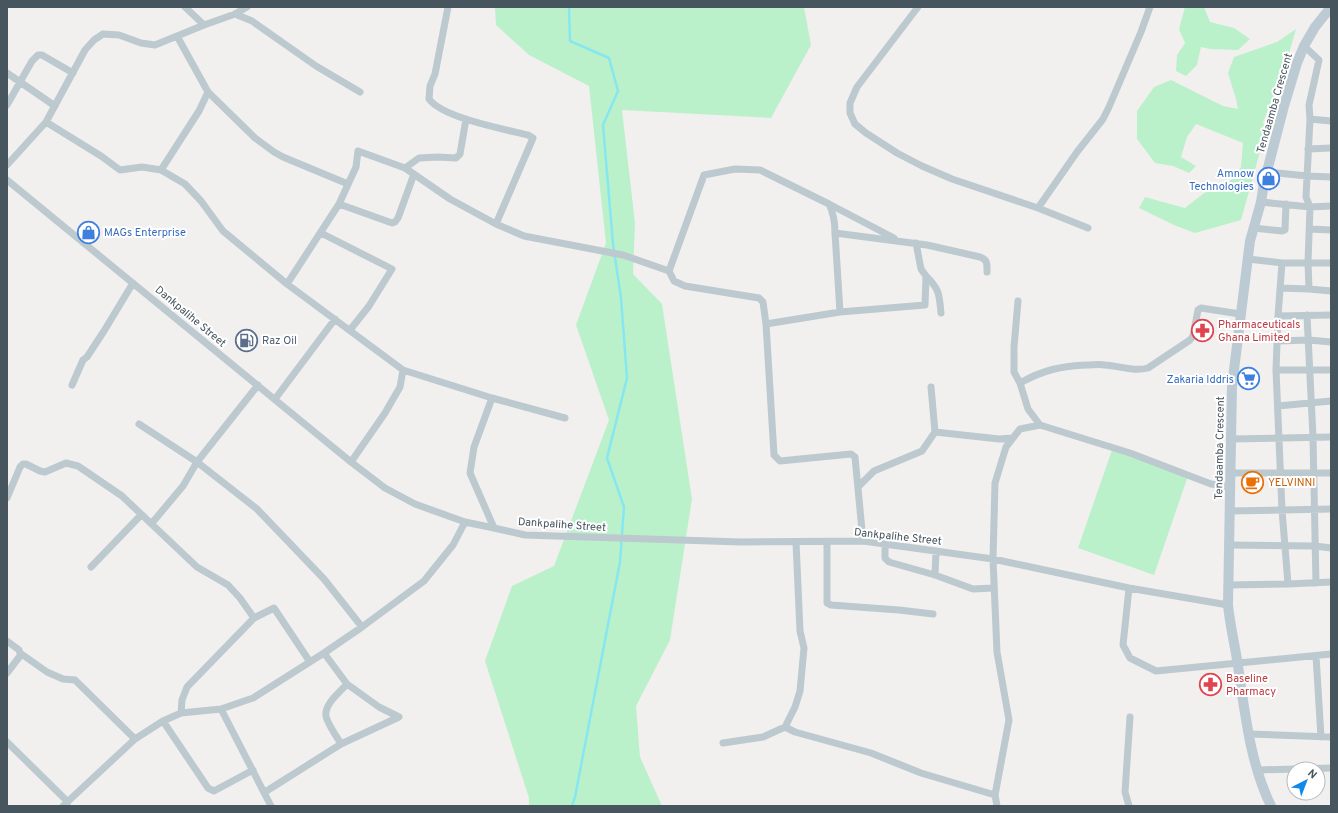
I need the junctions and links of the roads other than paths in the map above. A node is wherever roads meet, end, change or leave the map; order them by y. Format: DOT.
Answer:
graph roads {
  1 [pos="185,7"];
  2 [pos="247,7"];
  3 [pos="448,7"];
  4 [pos="918,7"];
  5 [pos="1150,7"];
  6 [pos="1331,8"];
  7 [pos="236,14"];
  8 [pos="204,25"];
  9 [pos="176,36"];
  10 [pos="1304,46"];
  11 [pos="7,73"];
  12 [pos="73,73"];
  13 [pos="20,81"];
  14 [pos="208,92"];
  15 [pos="360,92"];
  16 [pos="7,106"];
  17 [pos="55,106"];
  18 [pos="466,119"];
  19 [pos="1310,119"];
  20 [pos="1331,121"];
  21 [pos="46,122"];
  22 [pos="1308,148"];
  23 [pos="1331,148"];
  24 [pos="7,165"];
  25 [pos="404,168"];
  26 [pos="161,170"];
  27 [pos="1267,172"];
  28 [pos="414,174"];
  29 [pos="1307,176"];
  30 [pos="1331,177"];
  31 [pos="7,180"];
  32 [pos="348,184"];
  33 [pos="1261,202"];
  34 [pos="339,204"];
  35 [pos="829,204"];
  36 [pos="1286,204"];
  37 [pos="1331,206"];
  38 [pos="1310,207"];
  39 [pos="1038,208"];
  40 [pos="496,224"];
  41 [pos="1088,228"];
  42 [pos="1254,228"];
  43 [pos="1310,229"];
  44 [pos="1331,230"];
  45 [pos="321,233"];
  46 [pos="835,233"];
  47 [pos="900,241"];
  48 [pos="916,243"];
  49 [pos="1248,259"];
  50 [pos="1282,263"];
  51 [pos="1331,263"];
  52 [pos="1308,264"];
  53 [pos="669,271"];
  54 [pos="987,272"];
  55 [pos="926,276"];
  56 [pos="133,283"];
  57 [pos="287,284"];
  58 [pos="1280,288"];
  59 [pos="1310,289"];
  60 [pos="1331,291"];
  61 [pos="1018,302"];
  62 [pos="840,312"];
  63 [pos="941,313"];
  64 [pos="1240,314"];
  65 [pos="1307,315"];
  66 [pos="1331,315"];
  67 [pos="1278,316"];
  68 [pos="335,319"];
  69 [pos="766,324"];
  70 [pos="350,330"];
  71 [pos="1309,340"];
  72 [pos="1277,341"];
  73 [pos="1331,342"];
  74 [pos="403,370"];
  75 [pos="1276,370"];
  76 [pos="1310,370"];
  77 [pos="1331,370"];
  78 [pos="1020,383"];
  79 [pos="72,385"];
  80 [pos="258,386"];
  81 [pos="931,387"];
  82 [pos="492,398"];
  83 [pos="275,399"];
  84 [pos="1311,402"];
  85 [pos="1331,402"];
  86 [pos="1278,406"];
  87 [pos="565,418"];
  88 [pos="140,424"];
  89 [pos="1040,425"];
  90 [pos="935,432"];
  91 [pos="1313,437"];
  92 [pos="1331,437"];
  93 [pos="1013,438"];
  94 [pos="1279,438"];
  95 [pos="1231,439"];
  96 [pos="197,462"];
  97 [pos="351,462"];
  98 [pos="1230,472"];
  99 [pos="1280,473"];
  100 [pos="1314,473"];
  101 [pos="1331,473"];
  102 [pos="858,487"];
  103 [pos="1230,487"];
  104 [pos="7,498"];
  105 [pos="1331,509"];
  106 [pos="1282,510"];
  107 [pos="1314,510"];
  108 [pos="1229,512"];
  109 [pos="141,515"];
  110 [pos="465,522"];
  111 [pos="152,523"];
  112 [pos="494,528"];
  113 [pos="863,540"];
  114 [pos="796,542"];
  115 [pos="827,542"];
  116 [pos="885,544"];
  117 [pos="1230,545"];
  118 [pos="1286,546"];
  119 [pos="1316,546"];
  120 [pos="1331,548"];
  121 [pos="936,551"];
  122 [pos="993,559"];
  123 [pos="91,567"];
  124 [pos="935,575"];
  125 [pos="1331,582"];
  126 [pos="1316,583"];
  127 [pos="1288,584"];
  128 [pos="1228,585"];
  129 [pos="994,588"];
  130 [pos="1129,588"];
  131 [pos="1228,605"];
  132 [pos="933,614"];
  133 [pos="254,618"];
  134 [pos="362,627"];
  135 [pos="7,641"];
  136 [pos="20,653"];
  137 [pos="324,654"];
  138 [pos="1331,654"];
  139 [pos="1316,656"];
  140 [pos="310,662"];
  141 [pos="1238,663"];
  142 [pos="7,673"];
  143 [pos="347,684"];
  144 [pos="221,708"];
  145 [pos="181,713"];
  146 [pos="1130,717"];
  147 [pos="163,721"];
  148 [pos="785,727"];
  149 [pos="1248,734"];
  150 [pos="1321,737"];
  151 [pos="1331,737"];
  152 [pos="135,739"];
  153 [pos="7,742"];
  154 [pos="723,743"];
  155 [pos="341,744"];
  156 [pos="1331,768"];
  157 [pos="253,770"];
  158 [pos="1258,770"];
  159 [pos="265,792"];
  160 [pos="995,795"];
  161 [pos="65,804"];
  162 [pos="271,806"];
  163 [pos="997,806"];
  164 [pos="1130,806"];
  165 [pos="1270,806"];
  1 -- 8 [label="street"];
  2 -- 7 [label="street"];
  3 -- 18 [label="street"];
  4 -- 39 [label="street"];
  5 -- 39 [label="street"];
  6 -- 10 [label="street, Tendaamba Crescent"];
  7 -- 8 [label="street"];
  7 -- 15 [label="street"];
  8 -- 9 [label="street"];
  9 -- 12 [label="street"];
  9 -- 14 [label="street"];
  10 -- 19 [label="street"];
  10 -- 27 [label="street, Tendaamba Crescent"];
  11 -- 13 [label="street"];
  12 -- 13 [label="street"];
  12 -- 17 [label="street"];
  13 -- 16 [label="street"];
  13 -- 17 [label="street"];
  14 -- 26 [label="street"];
  14 -- 32 [label="street"];
  17 -- 21 [label="street"];
  18 -- 25 [label="street"];
  18 -- 40 [label="street"];
  19 -- 20 [label="street"];
  19 -- 22 [label="street"];
  21 -- 24 [label="street"];
  21 -- 26 [label="street"];
  22 -- 23 [label="street"];
  22 -- 29 [label="street"];
  25 -- 28 [label="street"];
  25 -- 32 [label="street"];
  26 -- 57 [label="street"];
  27 -- 29 [label="street"];
  27 -- 33 [label="street, Tendaamba Crescent"];
  28 -- 34 [label="street"];
  28 -- 40 [label="street"];
  29 -- 30 [label="street"];
  29 -- 38 [label="street"];
  31 -- 56 [label="street, Dankpalihe Street"];
  32 -- 34 [label="street"];
  33 -- 36 [label="street"];
  33 -- 42 [label="street, Tendaamba Crescent"];
  34 -- 45 [label="street"];
  35 -- 46 [label="street"];
  35 -- 47 [label="street"];
  35 -- 53 [label="street"];
  36 -- 38 [label="street"];
  36 -- 42 [label="street"];
  37 -- 38 [label="street"];
  38 -- 43 [label="street"];
  39 -- 41 [label="street"];
  40 -- 53 [label="street"];
  42 -- 49 [label="street, Tendaamba Crescent"];
  43 -- 44 [label="street"];
  43 -- 52 [label="street"];
  45 -- 57 [label="street"];
  45 -- 70 [label="street"];
  46 -- 47 [label="street"];
  46 -- 62 [label="street"];
  47 -- 48 [label="street"];
  48 -- 54 [label="street"];
  48 -- 55 [label="street"];
  49 -- 50 [label="street"];
  49 -- 64 [label="street, Tendaamba Crescent"];
  50 -- 52 [label="street"];
  50 -- 58 [label="street"];
  51 -- 52 [label="street"];
  52 -- 59 [label="street"];
  53 -- 69 [label="street"];
  55 -- 62 [label="street"];
  55 -- 63 [label="street"];
  56 -- 79 [label="street"];
  56 -- 80 [label="street, Dankpalihe Street"];
  57 -- 68 [label="street"];
  58 -- 59 [label="street"];
  58 -- 67 [label="street"];
  59 -- 60 [label="street"];
  61 -- 78 [label="street"];
  62 -- 69 [label="street"];
  64 -- 78 [label="street"];
  64 -- 95 [label="street, Tendaamba Crescent"];
  65 -- 66 [label="street"];
  65 -- 67 [label="street"];
  65 -- 71 [label="street"];
  67 -- 72 [label="street"];
  68 -- 70 [label="street"];
  68 -- 83 [label="street"];
  69 -- 102 [label="street"];
  70 -- 74 [label="street"];
  71 -- 72 [label="street"];
  71 -- 73 [label="street"];
  71 -- 76 [label="street"];
  72 -- 75 [label="street"];
  74 -- 82 [label="street"];
  74 -- 97 [label="street"];
  75 -- 76 [label="street"];
  75 -- 86 [label="street"];
  76 -- 77 [label="street"];
  76 -- 84 [label="street"];
  78 -- 89 [label="street"];
  80 -- 83 [label="street, Dankpalihe Street"];
  80 -- 96 [label="street"];
  81 -- 90 [label="street"];
  82 -- 87 [label="street"];
  82 -- 112 [label="street"];
  83 -- 97 [label="street, Dankpalihe Street"];
  84 -- 85 [label="street"];
  84 -- 86 [label="street"];
  84 -- 91 [label="street"];
  86 -- 94 [label="street"];
  88 -- 96 [label="street"];
  89 -- 93 [label="street"];
  89 -- 103 [label="street"];
  90 -- 93 [label="street"];
  90 -- 102 [label="street"];
  91 -- 92 [label="street"];
  91 -- 94 [label="street"];
  91 -- 100 [label="street"];
  93 -- 122 [label="street"];
  94 -- 95 [label="street"];
  94 -- 99 [label="street"];
  95 -- 98 [label="street, Tendaamba Crescent"];
  96 -- 111 [label="street"];
  96 -- 134 [label="street"];
  97 -- 110 [label="street, Dankpalihe Street"];
  98 -- 99 [label="street"];
  98 -- 103 [label="street, Tendaamba Crescent"];
  99 -- 100 [label="street"];
  99 -- 106 [label="street"];
  100 -- 101 [label="street"];
  100 -- 107 [label="street"];
  102 -- 113 [label="street"];
  103 -- 108 [label="street, Tendaamba Crescent"];
  104 -- 109 [label="street"];
  105 -- 107 [label="street"];
  106 -- 107 [label="street"];
  106 -- 108 [label="street"];
  106 -- 118 [label="street"];
  107 -- 119 [label="street"];
  108 -- 117 [label="street, Tendaamba Crescent"];
  109 -- 111 [label="street"];
  109 -- 123 [label="street"];
  110 -- 112 [label="street, Dankpalihe Street"];
  110 -- 134 [label="street"];
  111 -- 133 [label="street"];
  112 -- 114 [label="street, Dankpalihe Street"];
  113 -- 115 [label="street, Dankpalihe Street"];
  113 -- 116 [label="street, Dankpalihe Street"];
  114 -- 115 [label="street, Dankpalihe Street"];
  114 -- 148 [label="street"];
  115 -- 132 [label="street"];
  116 -- 121 [label="street, Dankpalihe Street"];
  116 -- 124 [label="street"];
  117 -- 118 [label="street"];
  117 -- 128 [label="street, Tendaamba Crescent"];
  118 -- 119 [label="street"];
  118 -- 127 [label="street"];
  119 -- 120 [label="street"];
  119 -- 126 [label="street"];
  121 -- 122 [label="street, Dankpalihe Street"];
  121 -- 124 [label="street"];
  122 -- 129 [label="street"];
  122 -- 130 [label="street, Dankpalihe Street"];
  124 -- 129 [label="street"];
  125 -- 126 [label="street"];
  126 -- 127 [label="street"];
  127 -- 128 [label="street"];
  128 -- 131 [label="street, Tendaamba Crescent"];
  129 -- 160 [label="street"];
  130 -- 131 [label="street, Dankpalihe Street"];
  130 -- 141 [label="street"];
  131 -- 141 [label="street, Tendaamba Crescent"];
  133 -- 140 [label="street"];
  133 -- 145 [label="street"];
  134 -- 137 [label="street"];
  135 -- 136 [label="street"];
  136 -- 142 [label="street"];
  136 -- 152 [label="street"];
  137 -- 140 [label="street"];
  137 -- 143 [label="street"];
  138 -- 139 [label="street"];
  139 -- 141 [label="street"];
  139 -- 150 [label="street"];
  140 -- 144 [label="street"];
  141 -- 149 [label="street, Tendaamba Crescent"];
  143 -- 155 [label="street"];
  143 -- 155 [label="street"];
  144 -- 145 [label="street"];
  144 -- 157 [label="street"];
  145 -- 147 [label="street"];
  146 -- 164 [label="street"];
  147 -- 152 [label="street"];
  147 -- 157 [label="street"];
  148 -- 154 [label="street"];
  148 -- 160 [label="street"];
  149 -- 150 [label="street"];
  149 -- 158 [label="street, Tendaamba Crescent"];
  150 -- 151 [label="street"];
  152 -- 161 [label="street"];
  153 -- 161 [label="street"];
  155 -- 159 [label="street"];
  156 -- 158 [label="street"];
  157 -- 159 [label="street"];
  158 -- 165 [label="street, Tendaamba Crescent"];
  159 -- 162 [label="street"];
  160 -- 163 [label="street"];
}
